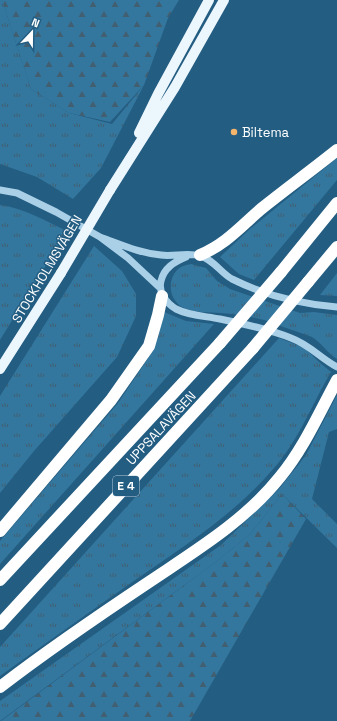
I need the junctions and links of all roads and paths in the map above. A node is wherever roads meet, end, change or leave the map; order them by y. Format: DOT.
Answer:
graph roads {
  1 [pos="209,0"];
  2 [pos="224,0"];
  3 [pos="337,150"];
  4 [pos="112,185"];
  5 [pos="0,190"];
  6 [pos="337,203"];
  7 [pos="100,237"];
  8 [pos="337,247"];
  9 [pos="194,255"];
  10 [pos="161,292"];
  11 [pos="337,307"];
  12 [pos="337,367"];
  13 [pos="0,369"];
  14 [pos="337,380"];
  15 [pos="0,531"];
  16 [pos="0,580"];
  17 [pos="0,624"];
  18 [pos="0,687"];
  1 -- 4 [label="main road, STOCKHOLMSVÄGEN"];
  2 -- 4 [label="main road, STOCKHOLMSVÄGEN"];
  3 -- 9 [label="highway"];
  4 -- 13 [label="main road, STOCKHOLMSVÄGEN, bridge"];
  5 -- 7 [label="street"];
  6 -- 16 [label="highway, UPPSALAVÄGEN / E 4, bridge"];
  7 -- 9 [label="street"];
  7 -- 10 [label="street"];
  8 -- 17 [label="highway, UPPSALAVÄGEN / E 4, bridge"];
  9 -- 10 [label="street"];
  9 -- 11 [label="street"];
  10 -- 12 [label="street"];
  10 -- 15 [label="highway"];
  14 -- 18 [label="highway"];
}
